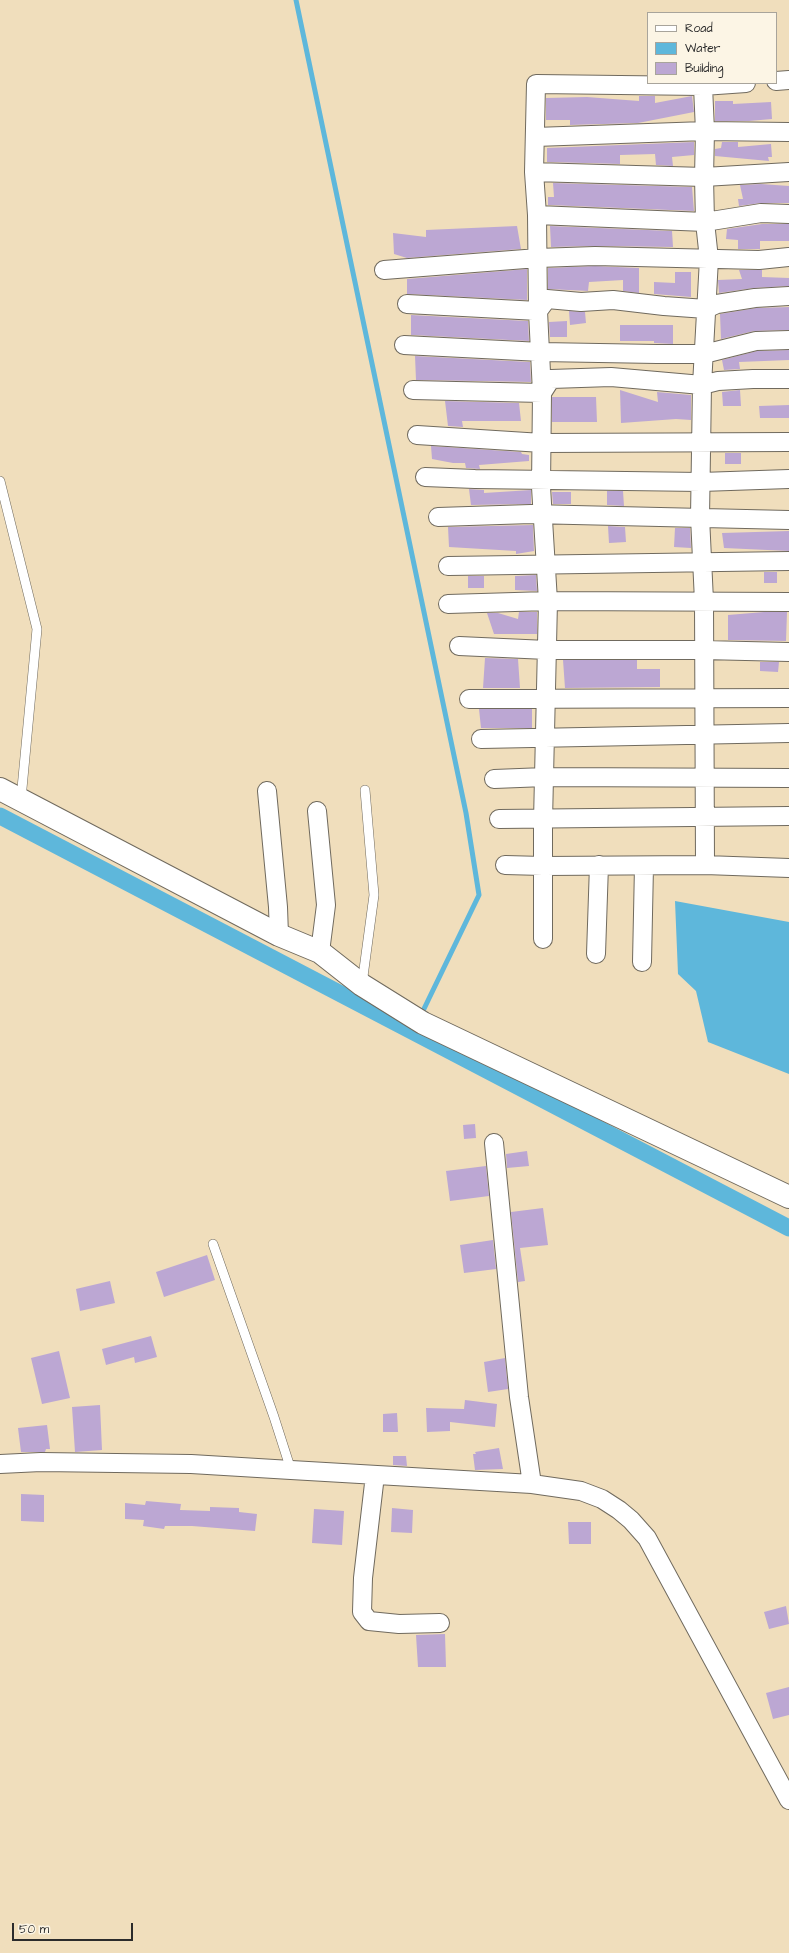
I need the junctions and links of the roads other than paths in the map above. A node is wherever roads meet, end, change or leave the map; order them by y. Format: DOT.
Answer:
graph roads {
  1 [pos="789,80"];
  2 [pos="777,81"];
  3 [pos="732,84"];
  4 [pos="703,86"];
  5 [pos="705,131"];
  6 [pos="789,132"];
  7 [pos="535,137"];
  8 [pos="534,172"];
  9 [pos="789,172"];
  10 [pos="704,177"];
  11 [pos="789,214"];
  12 [pos="537,216"];
  13 [pos="705,222"];
  14 [pos="789,257"];
  15 [pos="538,258"];
  16 [pos="709,259"];
  17 [pos="384,270"];
  18 [pos="789,296"];
  19 [pos="407,304"];
  20 [pos="706,309"];
  21 [pos="538,311"];
  22 [pos="789,340"];
  23 [pos="404,345"];
  24 [pos="541,352"];
  25 [pos="704,354"];
  26 [pos="789,379"];
  27 [pos="702,385"];
  28 [pos="413,390"];
  29 [pos="542,393"];
  30 [pos="417,436"];
  31 [pos="789,442"];
  32 [pos="542,443"];
  33 [pos="702,443"];
  34 [pos="425,477"];
  35 [pos="541,479"];
  36 [pos="789,479"];
  37 [pos="0,481"];
  38 [pos="701,482"];
  39 [pos="542,514"];
  40 [pos="438,516"];
  41 [pos="700,517"];
  42 [pos="789,520"];
  43 [pos="703,561"];
  44 [pos="789,561"];
  45 [pos="545,564"];
  46 [pos="448,566"];
  47 [pos="704,601"];
  48 [pos="548,602"];
  49 [pos="789,602"];
  50 [pos="448,604"];
  51 [pos="459,646"];
  52 [pos="547,650"];
  53 [pos="703,650"];
  54 [pos="789,652"];
  55 [pos="546,698"];
  56 [pos="703,698"];
  57 [pos="789,698"];
  58 [pos="469,699"];
  59 [pos="704,733"];
  60 [pos="789,733"];
  61 [pos="545,737"];
  62 [pos="481,738"];
  63 [pos="545,777"];
  64 [pos="789,778"];
  65 [pos="494,779"];
  66 [pos="704,779"];
  67 [pos="0,789"];
  68 [pos="365,790"];
  69 [pos="268,791"];
  70 [pos="21,799"];
  71 [pos="317,811"];
  72 [pos="705,816"];
  73 [pos="789,816"];
  74 [pos="543,818"];
  75 [pos="499,819"];
  76 [pos="505,865"];
  77 [pos="600,865"];
  78 [pos="705,865"];
  79 [pos="543,866"];
  80 [pos="644,866"];
  81 [pos="789,868"];
  82 [pos="279,935"];
  83 [pos="543,939"];
  84 [pos="320,952"];
  85 [pos="596,954"];
  86 [pos="642,962"];
  87 [pos="362,985"];
  88 [pos="494,1143"];
  89 [pos="789,1197"];
  90 [pos="213,1244"];
  91 [pos="0,1464"];
  92 [pos="291,1470"];
  93 [pos="375,1475"];
  94 [pos="532,1484"];
  95 [pos="440,1623"];
  96 [pos="789,1800"];
  1 -- 2 [label="street"];
  3 -- 4 [label="street"];
  4 -- 5 [label="street"];
  4 -- 7 [label="street"];
  5 -- 6 [label="street"];
  5 -- 7 [label="street"];
  5 -- 10 [label="street"];
  7 -- 8 [label="street"];
  8 -- 10 [label="street"];
  8 -- 12 [label="street"];
  9 -- 10 [label="street"];
  10 -- 13 [label="street"];
  11 -- 13 [label="street"];
  12 -- 13 [label="street"];
  12 -- 15 [label="street"];
  13 -- 16 [label="street"];
  14 -- 16 [label="street"];
  15 -- 16 [label="street"];
  15 -- 17 [label="street"];
  15 -- 21 [label="street"];
  16 -- 20 [label="street"];
  18 -- 20 [label="street"];
  19 -- 21 [label="street"];
  20 -- 21 [label="street"];
  20 -- 25 [label="street"];
  21 -- 24 [label="street"];
  22 -- 25 [label="street"];
  23 -- 24 [label="street"];
  24 -- 25 [label="street"];
  24 -- 29 [label="street"];
  25 -- 27 [label="street"];
  26 -- 27 [label="street"];
  27 -- 29 [label="street"];
  27 -- 33 [label="street"];
  28 -- 29 [label="street"];
  29 -- 32 [label="street"];
  30 -- 32 [label="street"];
  31 -- 33 [label="street"];
  32 -- 33 [label="street"];
  32 -- 35 [label="street"];
  33 -- 38 [label="street"];
  34 -- 35 [label="street"];
  35 -- 38 [label="street"];
  35 -- 39 [label="street"];
  36 -- 38 [label="street"];
  37 -- 70 [label="lane"];
  38 -- 41 [label="street"];
  39 -- 40 [label="street"];
  39 -- 41 [label="street"];
  39 -- 45 [label="street"];
  41 -- 42 [label="street"];
  41 -- 43 [label="street"];
  43 -- 44 [label="street"];
  43 -- 45 [label="street"];
  43 -- 47 [label="street"];
  45 -- 46 [label="street"];
  45 -- 48 [label="street"];
  47 -- 48 [label="street"];
  47 -- 49 [label="street"];
  47 -- 53 [label="street"];
  48 -- 50 [label="street"];
  48 -- 52 [label="street"];
  51 -- 52 [label="street"];
  52 -- 53 [label="street"];
  52 -- 55 [label="street"];
  53 -- 54 [label="street"];
  53 -- 56 [label="street"];
  55 -- 56 [label="street"];
  55 -- 58 [label="street"];
  55 -- 61 [label="street"];
  56 -- 57 [label="street"];
  56 -- 59 [label="street"];
  59 -- 60 [label="street"];
  59 -- 61 [label="street"];
  59 -- 66 [label="street"];
  61 -- 62 [label="street"];
  61 -- 63 [label="street"];
  63 -- 65 [label="street"];
  63 -- 66 [label="street"];
  63 -- 74 [label="street"];
  64 -- 66 [label="street"];
  66 -- 72 [label="street"];
  67 -- 70 [label="main road"];
  68 -- 87 [label="lane"];
  69 -- 82 [label="street"];
  70 -- 82 [label="main road"];
  71 -- 84 [label="street"];
  72 -- 73 [label="street"];
  72 -- 74 [label="street"];
  72 -- 78 [label="street"];
  74 -- 75 [label="street"];
  74 -- 79 [label="street"];
  76 -- 79 [label="street"];
  77 -- 79 [label="street"];
  77 -- 80 [label="street"];
  77 -- 85 [label="street"];
  78 -- 80 [label="street"];
  78 -- 81 [label="street"];
  79 -- 83 [label="street"];
  80 -- 86 [label="street"];
  82 -- 84 [label="main road"];
  84 -- 87 [label="main road"];
  87 -- 89 [label="main road"];
  88 -- 94 [label="street"];
  90 -- 92 [label="lane"];
  91 -- 92 [label="street"];
  92 -- 93 [label="street"];
  93 -- 94 [label="street"];
  93 -- 95 [label="street"];
  94 -- 96 [label="street"];
}
